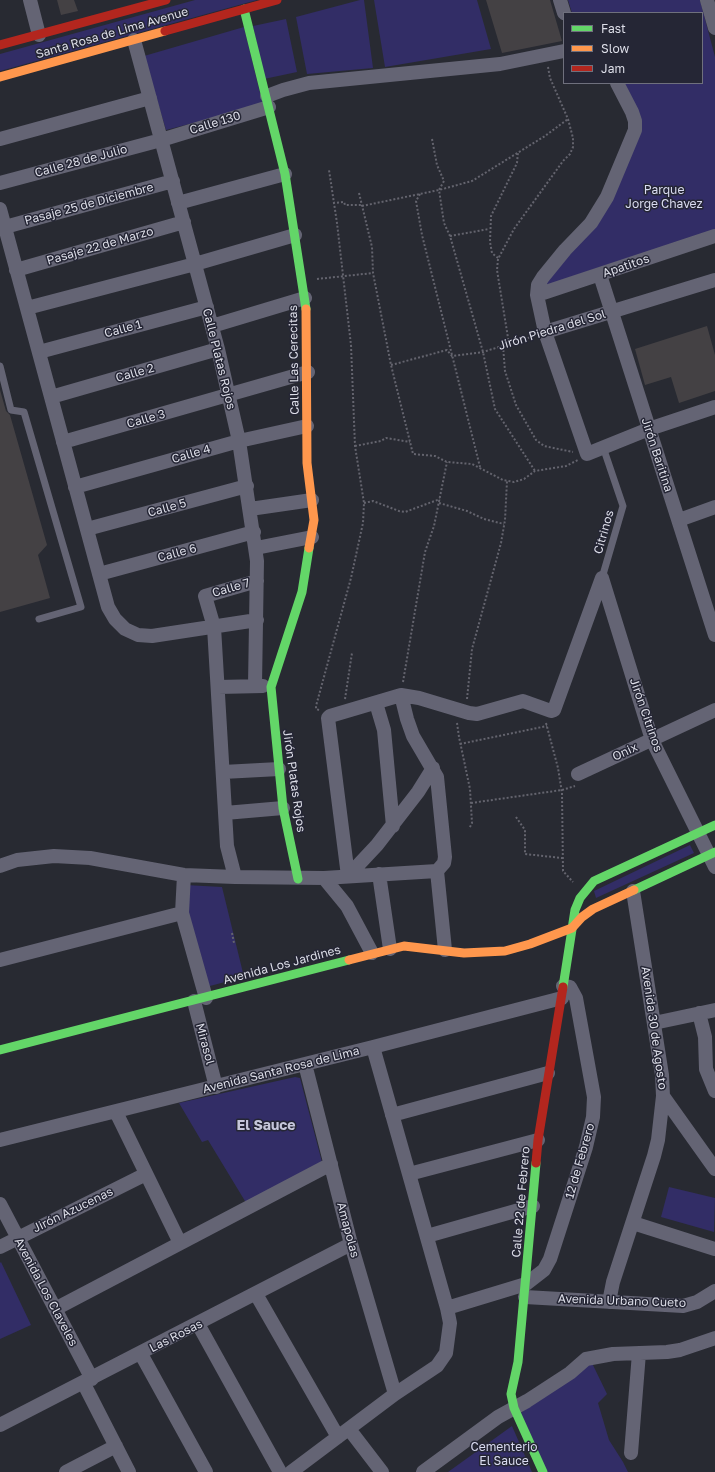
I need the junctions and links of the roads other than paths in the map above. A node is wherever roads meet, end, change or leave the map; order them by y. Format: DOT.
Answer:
graph roads {
  1 [pos="30,0"];
  2 [pos="166,0"];
  3 [pos="277,0"];
  4 [pos="560,0"];
  5 [pos="707,0"];
  6 [pos="122,6"];
  7 [pos="244,9"];
  8 [pos="564,12"];
  9 [pos="715,28"];
  10 [pos="39,35"];
  11 [pos="134,40"];
  12 [pos="0,45"];
  13 [pos="563,51"];
  14 [pos="0,77"];
  15 [pos="618,84"];
  16 [pos="150,98"];
  17 [pos="268,102"];
  18 [pos="0,139"];
  19 [pos="161,140"];
  20 [pos="284,174"];
  21 [pos="172,181"];
  22 [pos="0,183"];
  23 [pos="178,203"];
  24 [pos="0,209"];
  25 [pos="184,222"];
  26 [pos="5,227"];
  27 [pos="295,236"];
  28 [pos="715,236"];
  29 [pos="195,264"];
  30 [pos="16,270"];
  31 [pos="600,275"];
  32 [pos="715,280"];
  33 [pos="536,295"];
  34 [pos="305,298"];
  35 [pos="207,307"];
  36 [pos="27,308"];
  37 [pos="611,312"];
  38 [pos="212,326"];
  39 [pos="545,332"];
  40 [pos="218,349"];
  41 [pos="39,352"];
  42 [pos="0,366"];
  43 [pos="308,372"];
  44 [pos="229,395"];
  45 [pos="51,397"];
  46 [pos="715,407"];
  47 [pos="307,426"];
  48 [pos="649,429"];
  49 [pos="239,441"];
  50 [pos="63,442"];
  51 [pos="603,447"];
  52 [pos="76,486"];
  53 [pos="247,486"];
  54 [pos="312,500"];
  55 [pos="715,507"];
  56 [pos="250,509"];
  57 [pos="679,520"];
  58 [pos="87,530"];
  59 [pos="254,532"];
  60 [pos="312,537"];
  61 [pos="256,548"];
  62 [pos="99,574"];
  63 [pos="602,578"];
  64 [pos="257,581"];
  65 [pos="39,619"];
  66 [pos="257,620"];
  67 [pos="214,627"];
  68 [pos="715,635"];
  69 [pos="255,685"];
  70 [pos="218,687"];
  71 [pos="271,687"];
  72 [pos="401,695"];
  73 [pos="376,703"];
  74 [pos="715,710"];
  75 [pos="652,740"];
  76 [pos="433,768"];
  77 [pos="278,769"];
  78 [pos="223,772"];
  79 [pos="580,773"];
  80 [pos="283,808"];
  81 [pos="225,813"];
  82 [pos="715,825"];
  83 [pos="393,826"];
  84 [pos="697,833"];
  85 [pos="713,858"];
  86 [pos="0,866"];
  87 [pos="437,871"];
  88 [pos="379,874"];
  89 [pos="184,875"];
  90 [pos="348,876"];
  91 [pos="235,877"];
  92 [pos="324,878"];
  93 [pos="298,879"];
  94 [pos="633,891"];
  95 [pos="182,914"];
  96 [pos="572,928"];
  97 [pos="390,950"];
  98 [pos="445,950"];
  99 [pos="372,954"];
  100 [pos="0,960"];
  101 [pos="562,992"];
  102 [pos="200,1000"];
  103 [pos="715,1010"];
  104 [pos="699,1013"];
  105 [pos="654,1023"];
  106 [pos="373,1047"];
  107 [pos="0,1050"];
  108 [pos="306,1064"];
  109 [pos="548,1073"];
  110 [pos="216,1087"];
  111 [pos="715,1091"];
  112 [pos="663,1096"];
  113 [pos="116,1112"];
  114 [pos="392,1115"];
  115 [pos="0,1140"];
  116 [pos="538,1140"];
  117 [pos="331,1164"];
  118 [pos="715,1169"];
  119 [pos="146,1174"];
  120 [pos="409,1174"];
  121 [pos="0,1204"];
  122 [pos="533,1206"];
  123 [pos="633,1223"];
  124 [pos="427,1236"];
  125 [pos="17,1238"];
  126 [pos="180,1243"];
  127 [pos="352,1244"];
  128 [pos="0,1247"];
  129 [pos="715,1249"];
  130 [pos="525,1291"];
  131 [pos="715,1291"];
  132 [pos="256,1294"];
  133 [pos="609,1302"];
  134 [pos="447,1308"];
  135 [pos="55,1309"];
  136 [pos="198,1324"];
  137 [pos="715,1338"];
  138 [pos="639,1353"];
  139 [pos="141,1354"];
  140 [pos="88,1381"];
  141 [pos="395,1394"];
  142 [pos="514,1408"];
  143 [pos="0,1426"];
  144 [pos="343,1433"];
  145 [pos="116,1446"];
  146 [pos="631,1453"];
  147 [pos="66,1472"];
  148 [pos="129,1472"];
  149 [pos="206,1472"];
  150 [pos="280,1472"];
  151 [pos="291,1472"];
  152 [pos="382,1472"];
  153 [pos="423,1472"];
  154 [pos="544,1472"];
  1 -- 10 [label="street"];
  2 -- 6 [label="street, Santa Rosa de Lima Avenue"];
  3 -- 7 [label="street, Santa Rosa de Lima Avenue"];
  4 -- 8 [label="street"];
  5 -- 9 [label="street"];
  6 -- 10 [label="street, Santa Rosa de Lima Avenue"];
  7 -- 11 [label="street, Santa Rosa de Lima Avenue"];
  7 -- 17 [label="street, Calle Las Cerecitas"];
  10 -- 12 [label="street, Santa Rosa de Lima Avenue"];
  11 -- 14 [label="street, Santa Rosa de Lima Avenue"];
  11 -- 16 [label="street, Calle Platas Rojos"];
  13 -- 17 [label="street, Calle 130"];
  15 -- 33 [label="street"];
  16 -- 18 [label="street"];
  16 -- 19 [label="street, Calle Platas Rojos"];
  17 -- 19 [label="street, Calle 130"];
  17 -- 20 [label="street, Calle Las Cerecitas"];
  19 -- 21 [label="street, Calle Platas Rojos"];
  19 -- 22 [label="street, Calle 28 de Julio"];
  20 -- 23 [label="street"];
  20 -- 27 [label="street, Calle Las Cerecitas"];
  21 -- 23 [label="street, Calle Platas Rojos"];
  21 -- 26 [label="street, Pasaje 25 de Diciembre"];
  23 -- 25 [label="street, Calle Platas Rojos"];
  24 -- 26 [label="street"];
  25 -- 29 [label="street, Calle Platas Rojos"];
  25 -- 30 [label="street, Pasaje 22 de Marzo"];
  26 -- 30 [label="street"];
  27 -- 29 [label="street"];
  27 -- 34 [label="street, Calle Las Cerecitas"];
  28 -- 31 [label="street, Apatitos"];
  29 -- 35 [label="street, Calle Platas Rojos"];
  29 -- 36 [label="street"];
  30 -- 36 [label="street"];
  31 -- 33 [label="street, Apatitos"];
  31 -- 37 [label="street, Jirón Baritina"];
  32 -- 37 [label="street, Jirón Piedra del Sol"];
  33 -- 39 [label="street"];
  34 -- 38 [label="street"];
  34 -- 43 [label="street, Calle Las Cerecitas"];
  35 -- 38 [label="street, Calle Platas Rojos"];
  35 -- 41 [label="street, Calle 1"];
  36 -- 41 [label="street"];
  37 -- 39 [label="street, Jirón Piedra del Sol"];
  37 -- 48 [label="street, Jirón Baritina"];
  38 -- 40 [label="street, Calle Platas Rojos"];
  39 -- 51 [label="street"];
  40 -- 44 [label="street, Calle Platas Rojos"];
  40 -- 45 [label="street, Calle 2"];
  41 -- 45 [label="street"];
  42 -- 65 [label="lane"];
  43 -- 44 [label="street, Calle 3"];
  43 -- 47 [label="street, Calle Las Cerecitas"];
  44 -- 49 [label="street, Calle Platas Rojos"];
  44 -- 50 [label="street, Calle 3"];
  45 -- 50 [label="street"];
  46 -- 48 [label="street"];
  47 -- 49 [label="street, Calle 4"];
  47 -- 54 [label="street, Calle Las Cerecitas"];
  48 -- 51 [label="street"];
  48 -- 57 [label="street, Jirón Baritina"];
  49 -- 52 [label="street, Calle 4"];
  49 -- 53 [label="street, Calle Platas Rojos"];
  50 -- 52 [label="street"];
  51 -- 63 [label="lane, Citrinos"];
  52 -- 58 [label="street"];
  53 -- 56 [label="street, Calle Platas Rojos"];
  53 -- 58 [label="street, Calle 5"];
  54 -- 56 [label="street"];
  54 -- 60 [label="street, Calle Las Cerecitas"];
  55 -- 57 [label="street"];
  56 -- 59 [label="street, Calle Platas Rojos"];
  57 -- 68 [label="street, Jirón Baritina"];
  58 -- 62 [label="street"];
  59 -- 61 [label="street, Calle Platas Rojos"];
  59 -- 62 [label="street, Calle 6"];
  60 -- 61 [label="street"];
  60 -- 71 [label="street, Calle Las Cerecitas"];
  61 -- 64 [label="street, Calle Platas Rojos"];
  62 -- 67 [label="street"];
  63 -- 72 [label="street"];
  63 -- 75 [label="street, Jirón Citrinos"];
  64 -- 66 [label="street, Calle Platas Rojos"];
  64 -- 67 [label="street, Calle 7"];
  66 -- 67 [label="street"];
  66 -- 69 [label="street, Calle Platas Rojos"];
  67 -- 70 [label="street"];
  69 -- 70 [label="street"];
  69 -- 71 [label="street"];
  70 -- 78 [label="street"];
  71 -- 77 [label="street, Jirón Platas Rojos"];
  72 -- 73 [label="street"];
  72 -- 76 [label="street"];
  73 -- 83 [label="street"];
  73 -- 90 [label="street"];
  74 -- 75 [label="street, Onix"];
  75 -- 79 [label="street, Onix"];
  75 -- 84 [label="street, Jirón Citrinos"];
  76 -- 83 [label="street"];
  76 -- 87 [label="street"];
  77 -- 78 [label="street"];
  77 -- 80 [label="street, Jirón Platas Rojos"];
  78 -- 81 [label="street"];
  80 -- 81 [label="street"];
  80 -- 93 [label="street, Jirón Platas Rojos"];
  81 -- 91 [label="street"];
  82 -- 84 [label="street"];
  83 -- 90 [label="street"];
  84 -- 85 [label="street, Jirón Citrinos"];
  84 -- 96 [label="street, Calle 22 de Febrero"];
  85 -- 94 [label="street"];
  86 -- 89 [label="street"];
  87 -- 88 [label="street"];
  87 -- 98 [label="street"];
  88 -- 90 [label="street"];
  88 -- 97 [label="street"];
  89 -- 91 [label="street"];
  89 -- 95 [label="street, Mirasol"];
  90 -- 92 [label="street"];
  91 -- 93 [label="street"];
  92 -- 93 [label="street"];
  92 -- 99 [label="street"];
  94 -- 96 [label="street"];
  94 -- 105 [label="street, Avenida 30 de Agosto"];
  95 -- 100 [label="street"];
  95 -- 102 [label="street, Mirasol"];
  96 -- 98 [label="street, Avenida Los Jardines"];
  96 -- 101 [label="street, Calle 22 de Febrero"];
  97 -- 98 [label="street, Avenida Los Jardines"];
  97 -- 99 [label="street, Avenida Los Jardines"];
  99 -- 102 [label="street, Avenida Los Jardines"];
  101 -- 106 [label="street, Avenida Santa Rosa de Lima"];
  101 -- 109 [label="street, Calle 22 de Febrero"];
  101 -- 130 [label="street, 12 de Febrero"];
  102 -- 107 [label="street, Avenida Los Jardines"];
  102 -- 110 [label="street, Mirasol"];
  103 -- 104 [label="street"];
  104 -- 105 [label="street"];
  104 -- 111 [label="street"];
  105 -- 112 [label="street, Avenida 30 de Agosto"];
  106 -- 108 [label="street, Avenida Santa Rosa de Lima"];
  106 -- 114 [label="street"];
  108 -- 110 [label="street, Avenida Santa Rosa de Lima"];
  108 -- 117 [label="street, Amapolas"];
  109 -- 114 [label="street"];
  109 -- 116 [label="street, Calle 22 de Febrero"];
  110 -- 113 [label="street, Avenida Santa Rosa de Lima"];
  112 -- 118 [label="street"];
  112 -- 123 [label="street, Avenida 30 de Agosto"];
  113 -- 115 [label="street, Avenida Santa Rosa de Lima"];
  113 -- 119 [label="street"];
  114 -- 120 [label="street"];
  116 -- 120 [label="street"];
  116 -- 122 [label="street, Calle 22 de Febrero"];
  117 -- 126 [label="street"];
  117 -- 127 [label="street, Amapolas"];
  119 -- 125 [label="street, Jirón Azucenas"];
  119 -- 126 [label="street"];
  120 -- 124 [label="street"];
  121 -- 125 [label="street, Avenida Los Claveles"];
  122 -- 124 [label="street"];
  122 -- 130 [label="street, Calle 22 de Febrero"];
  123 -- 129 [label="street"];
  123 -- 133 [label="street, Avenida 30 de Agosto"];
  124 -- 134 [label="street"];
  125 -- 128 [label="street, Jirón Azucenas"];
  125 -- 135 [label="street, Avenida Los Claveles"];
  126 -- 135 [label="street"];
  127 -- 132 [label="street, Las Rosas"];
  127 -- 141 [label="street, Amapolas"];
  130 -- 133 [label="street, Avenida Urbano Cueto"];
  130 -- 134 [label="street"];
  130 -- 142 [label="street, Calle 22 de Febrero"];
  131 -- 133 [label="street, Avenida Urbano Cueto"];
  132 -- 136 [label="street, Las Rosas"];
  132 -- 144 [label="street"];
  134 -- 141 [label="street"];
  135 -- 140 [label="street, Avenida Los Claveles"];
  136 -- 139 [label="street, Las Rosas"];
  136 -- 150 [label="street"];
  137 -- 138 [label="street"];
  138 -- 142 [label="street"];
  138 -- 146 [label="street"];
  139 -- 140 [label="street, Las Rosas"];
  139 -- 149 [label="street"];
  140 -- 143 [label="street, Las Rosas"];
  140 -- 145 [label="street, Avenida Los Claveles"];
  141 -- 144 [label="street"];
  142 -- 153 [label="street"];
  142 -- 154 [label="street, Calle 22 de Febrero"];
  144 -- 151 [label="street"];
  144 -- 152 [label="street"];
  145 -- 147 [label="street"];
  145 -- 148 [label="street, Avenida Los Claveles"];
}
